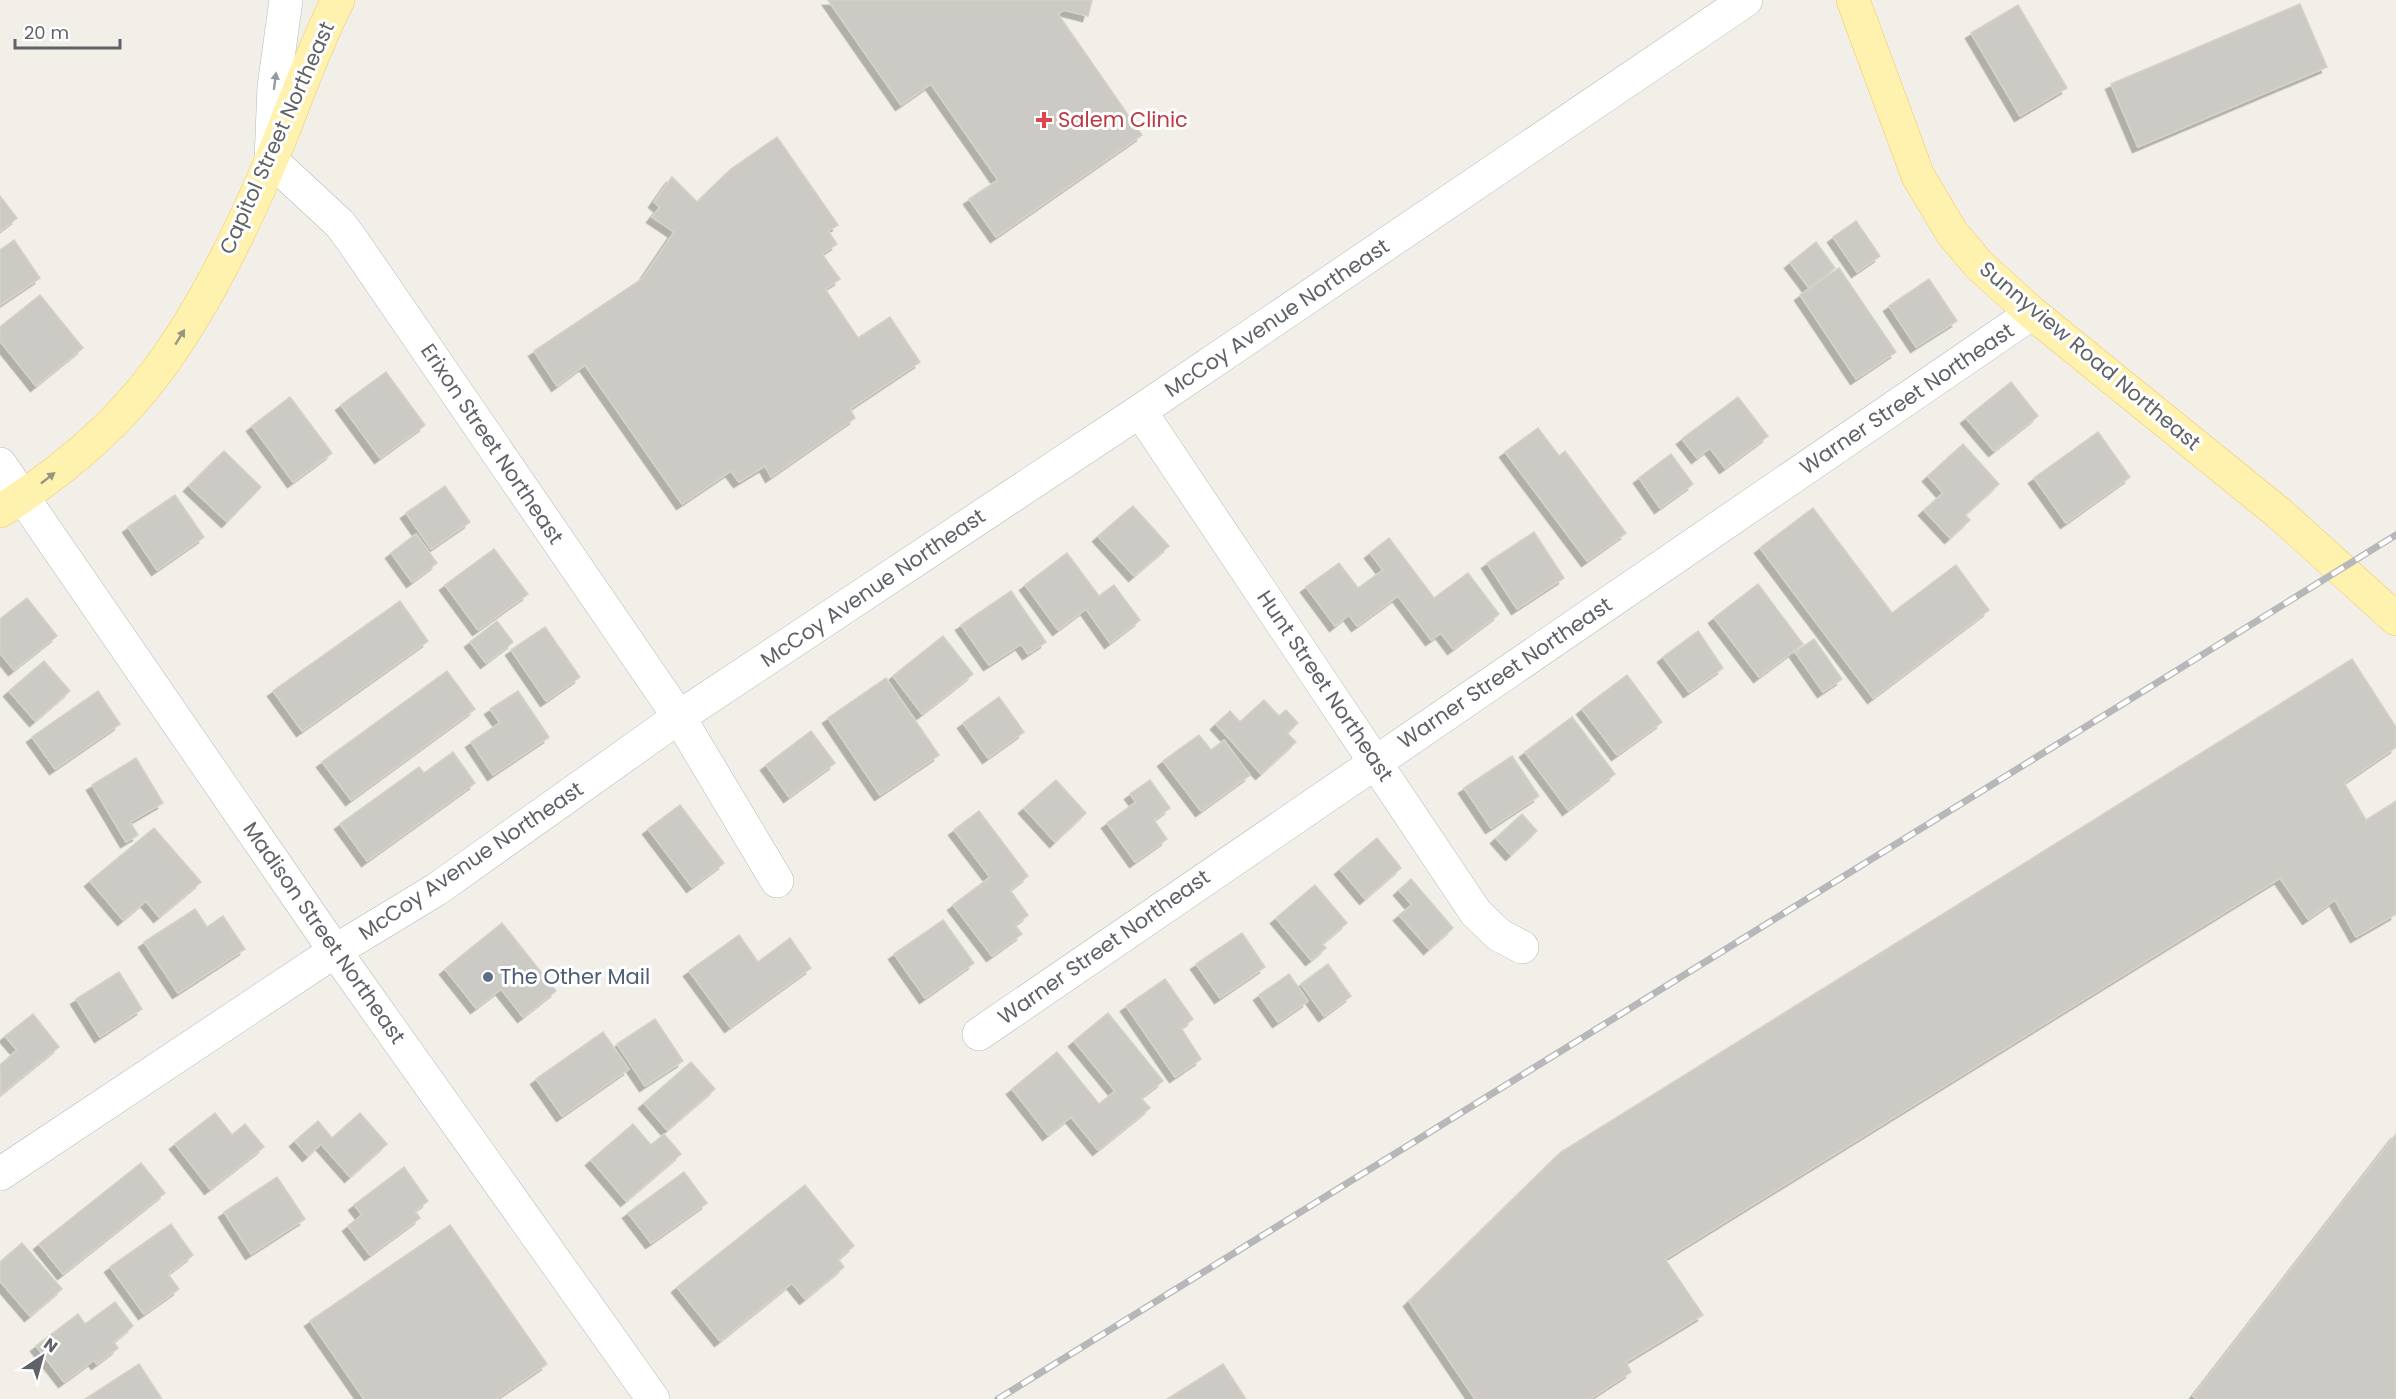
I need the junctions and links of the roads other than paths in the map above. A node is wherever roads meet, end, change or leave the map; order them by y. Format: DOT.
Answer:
graph roads {
  1 [pos="286,0"];
  2 [pos="338,0"];
  3 [pos="1746,0"];
  4 [pos="1853,0"];
  5 [pos="271,160"];
  6 [pos="2032,314"];
  7 [pos="1140,411"];
  8 [pos="0,464"];
  9 [pos="11,504"];
  10 [pos="2396,619"];
  11 [pos="679,717"];
  12 [pos="1376,761"];
  13 [pos="777,881"];
  14 [pos="1522,947"];
  15 [pos="335,951"];
  16 [pos="979,1034"];
  17 [pos="0,1174"];
  18 [pos="653,1399"];
  5 -- 1 [label="street, one-way"];
  2 -- 5 [label="main road, Capitol Street Northeast"];
  3 -- 7 [label="street, McCoy Avenue Northeast"];
  4 -- 6 [label="main road, Sunnyview Road Northeast"];
  9 -- 5 [label="main road, Capitol Street Northeast, one-way"];
  5 -- 11 [label="street, Erixon Street Northeast"];
  6 -- 10 [label="main road, Sunnyview Road Northeast"];
  6 -- 12 [label="street, Warner Street Northeast"];
  7 -- 11 [label="street, McCoy Avenue Northeast"];
  7 -- 12 [label="street, Hunt Street Northeast"];
  8 -- 9 [label="street, Madison Street Northeast"];
  9 -- 15 [label="street, Madison Street Northeast"];
  11 -- 13 [label="street, Erixon Street Northeast"];
  11 -- 15 [label="street, McCoy Avenue Northeast"];
  12 -- 14 [label="street, Hunt Street Northeast"];
  12 -- 16 [label="street, Warner Street Northeast"];
  15 -- 17 [label="street, McCoy Avenue Northeast"];
  15 -- 18 [label="street, Madison Street Northeast"];
}
